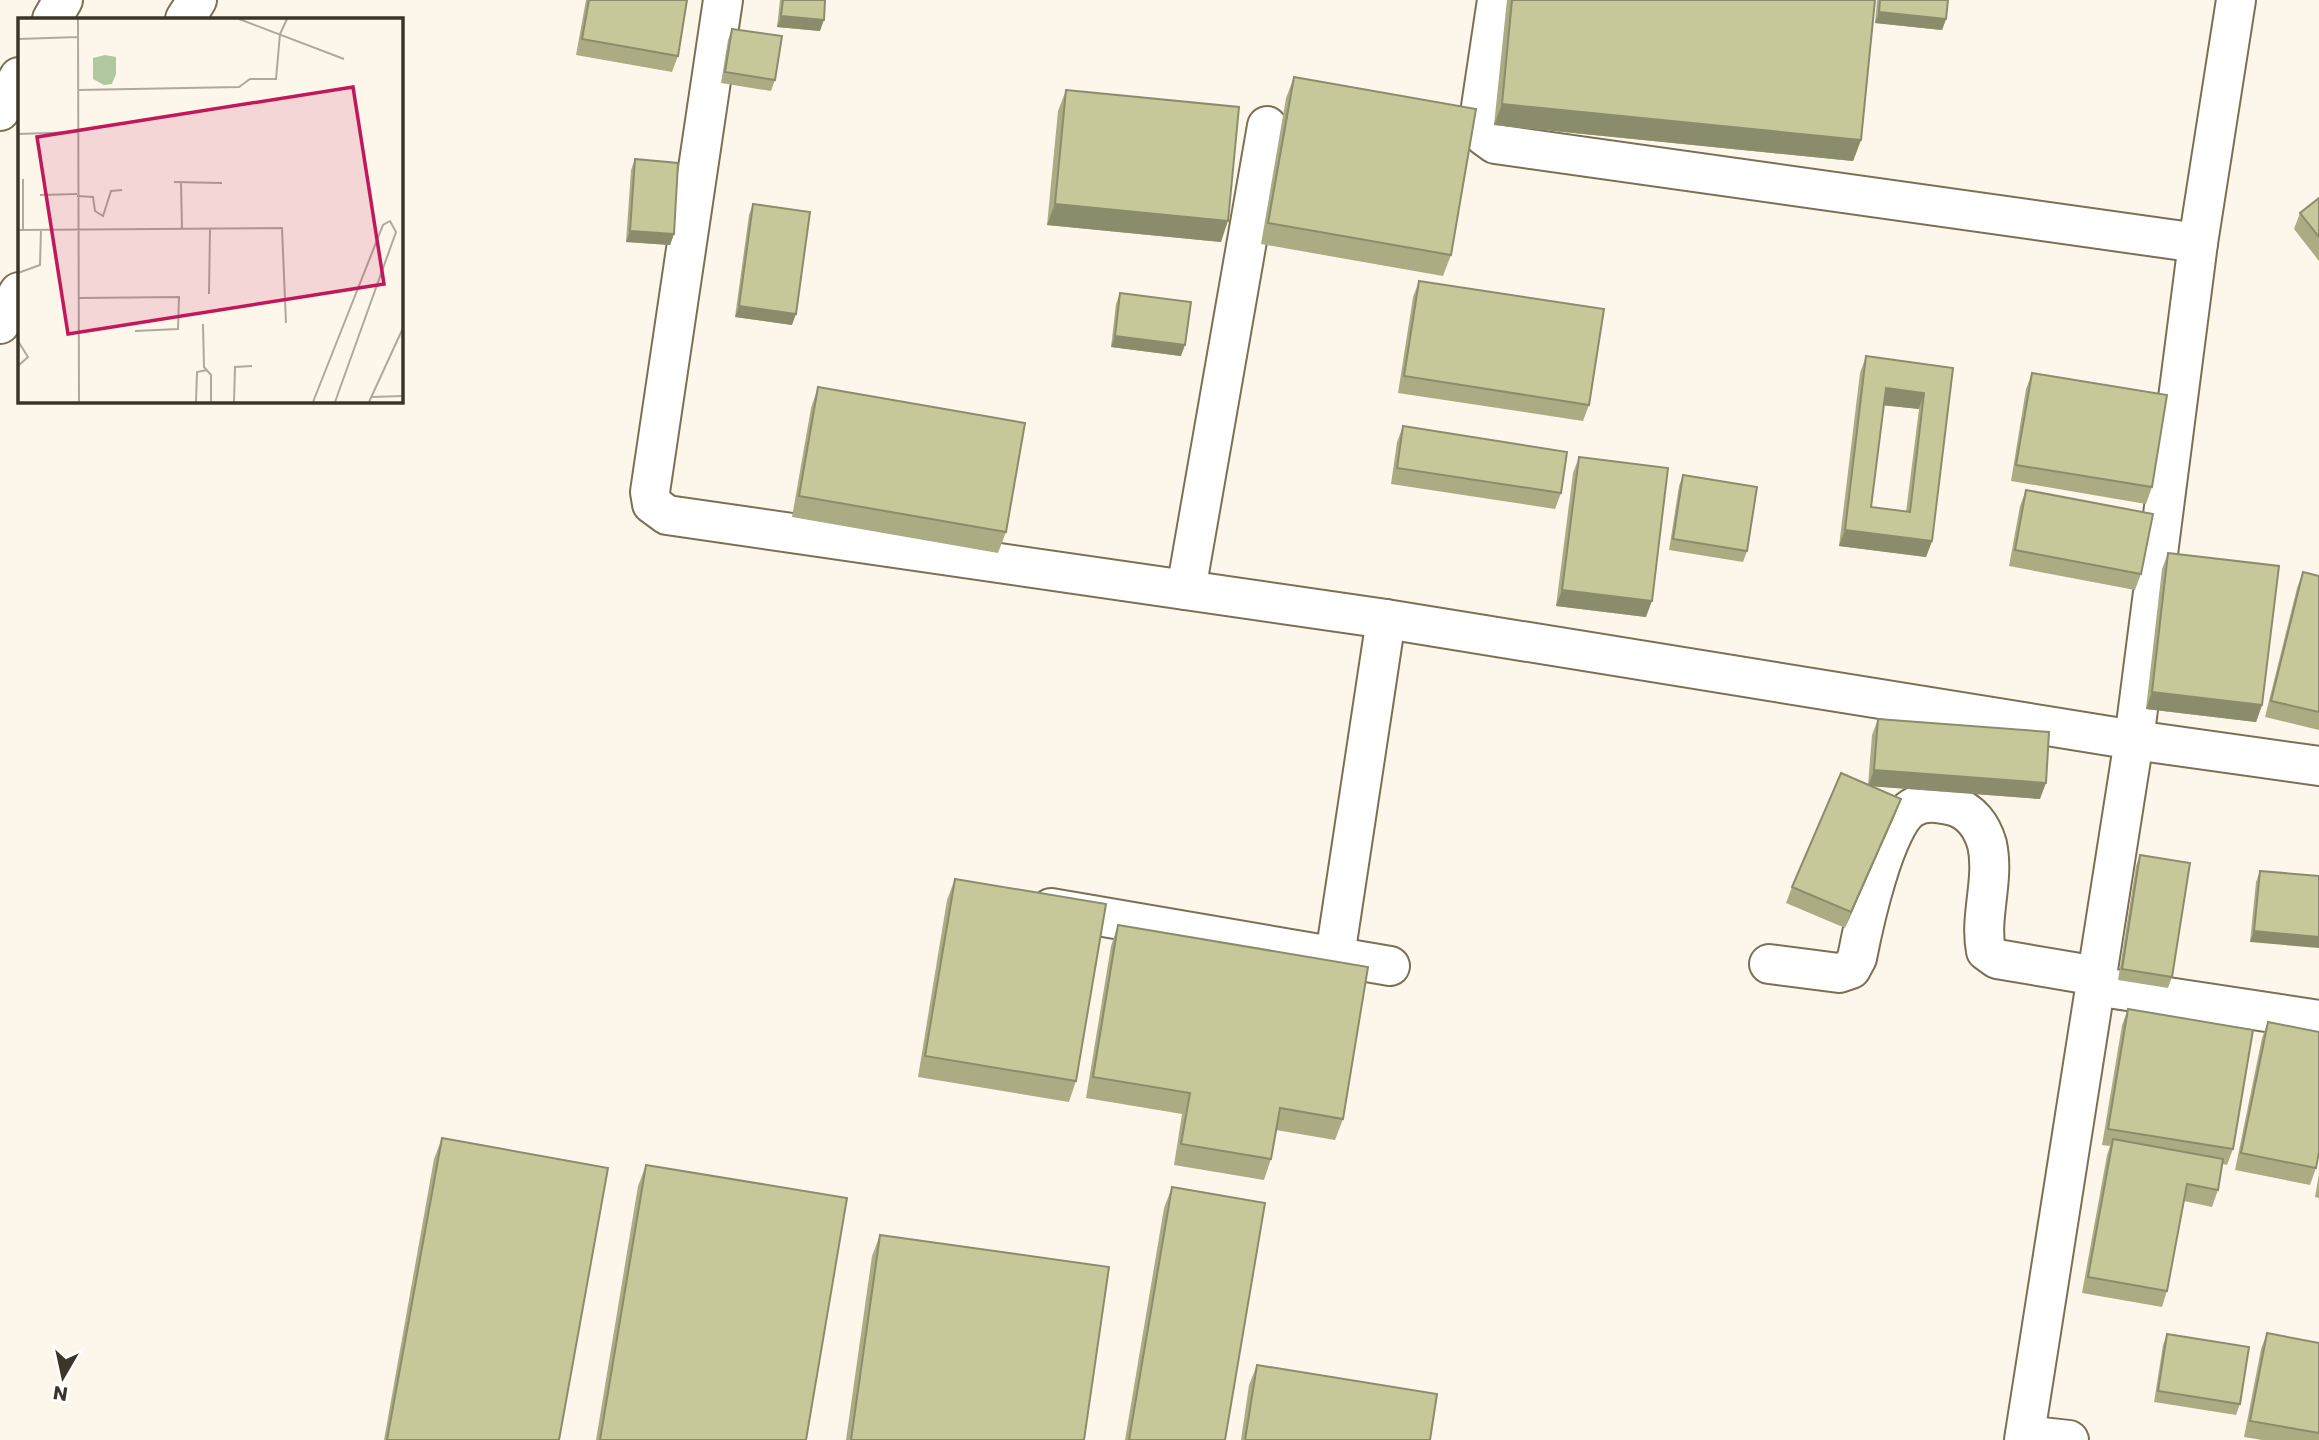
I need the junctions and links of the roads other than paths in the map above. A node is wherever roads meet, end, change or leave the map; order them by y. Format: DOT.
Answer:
graph roads {
  1 [pos="63,0"];
  2 [pos="197,0"];
  3 [pos="723,0"];
  4 [pos="1497,0"];
  5 [pos="2236,0"];
  6 [pos="53,18"];
  7 [pos="186,18"];
  8 [pos="18,79"];
  9 [pos="0,111"];
  10 [pos="1267,126"];
  11 [pos="2197,243"];
  12 [pos="18,294"];
  13 [pos="0,324"];
  14 [pos="1186,590"];
  15 [pos="1386,619"];
  16 [pos="2134,740"];
  17 [pos="2319,766"];
  18 [pos="1046,907"];
  19 [pos="1335,956"];
  20 [pos="1769,964"];
  21 [pos="1390,967"];
  22 [pos="2096,981"];
  23 [pos="2319,1020"];
  24 [pos="2025,1438"];
  25 [pos="2069,1440"];
  1 -- 6 [label="street"];
  2 -- 7 [label="street"];
  3 -- 14 [label="street"];
  4 -- 11 [label="street"];
  5 -- 11 [label="street"];
  8 -- 9 [label="street"];
  10 -- 14 [label="street"];
  11 -- 16 [label="street"];
  12 -- 13 [label="street"];
  14 -- 15 [label="street"];
  15 -- 16 [label="street"];
  15 -- 19 [label="street"];
  16 -- 17 [label="street"];
  16 -- 22 [label="street"];
  18 -- 19 [label="street"];
  19 -- 21 [label="street"];
  20 -- 22 [label="street"];
  22 -- 23 [label="street"];
  22 -- 24 [label="street"];
  24 -- 25 [label="street"];
}
